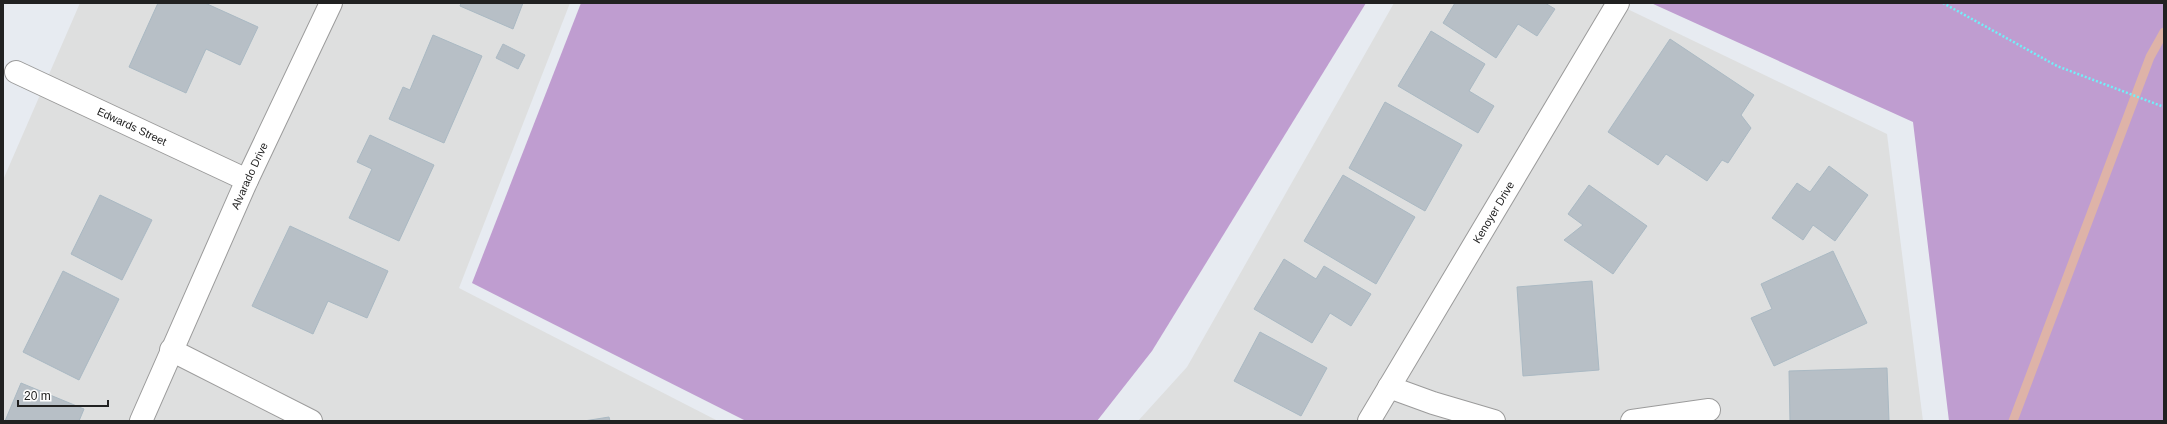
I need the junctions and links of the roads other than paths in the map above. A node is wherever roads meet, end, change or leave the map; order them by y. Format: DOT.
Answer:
graph roads {
  1 [pos="331,3"];
  2 [pos="1618,3"];
  3 [pos="16,72"];
  4 [pos="247,180"];
  5 [pos="171,350"];
  6 [pos="1388,387"];
  7 [pos="1709,410"];
  8 [pos="141,421"];
  9 [pos="311,421"];
  10 [pos="1369,421"];
  11 [pos="1494,421"];
  12 [pos="1632,421"];
  1 -- 4 [label="street, Alvarado Drive"];
  2 -- 6 [label="street, Kenoyer Drive"];
  3 -- 4 [label="street, Edwards Street"];
  4 -- 5 [label="street, Alvarado Drive"];
  5 -- 8 [label="street, Alvarado Drive"];
  5 -- 9 [label="street"];
  6 -- 10 [label="street, Kenoyer Drive"];
  6 -- 11 [label="street"];
  7 -- 12 [label="street"];
}
